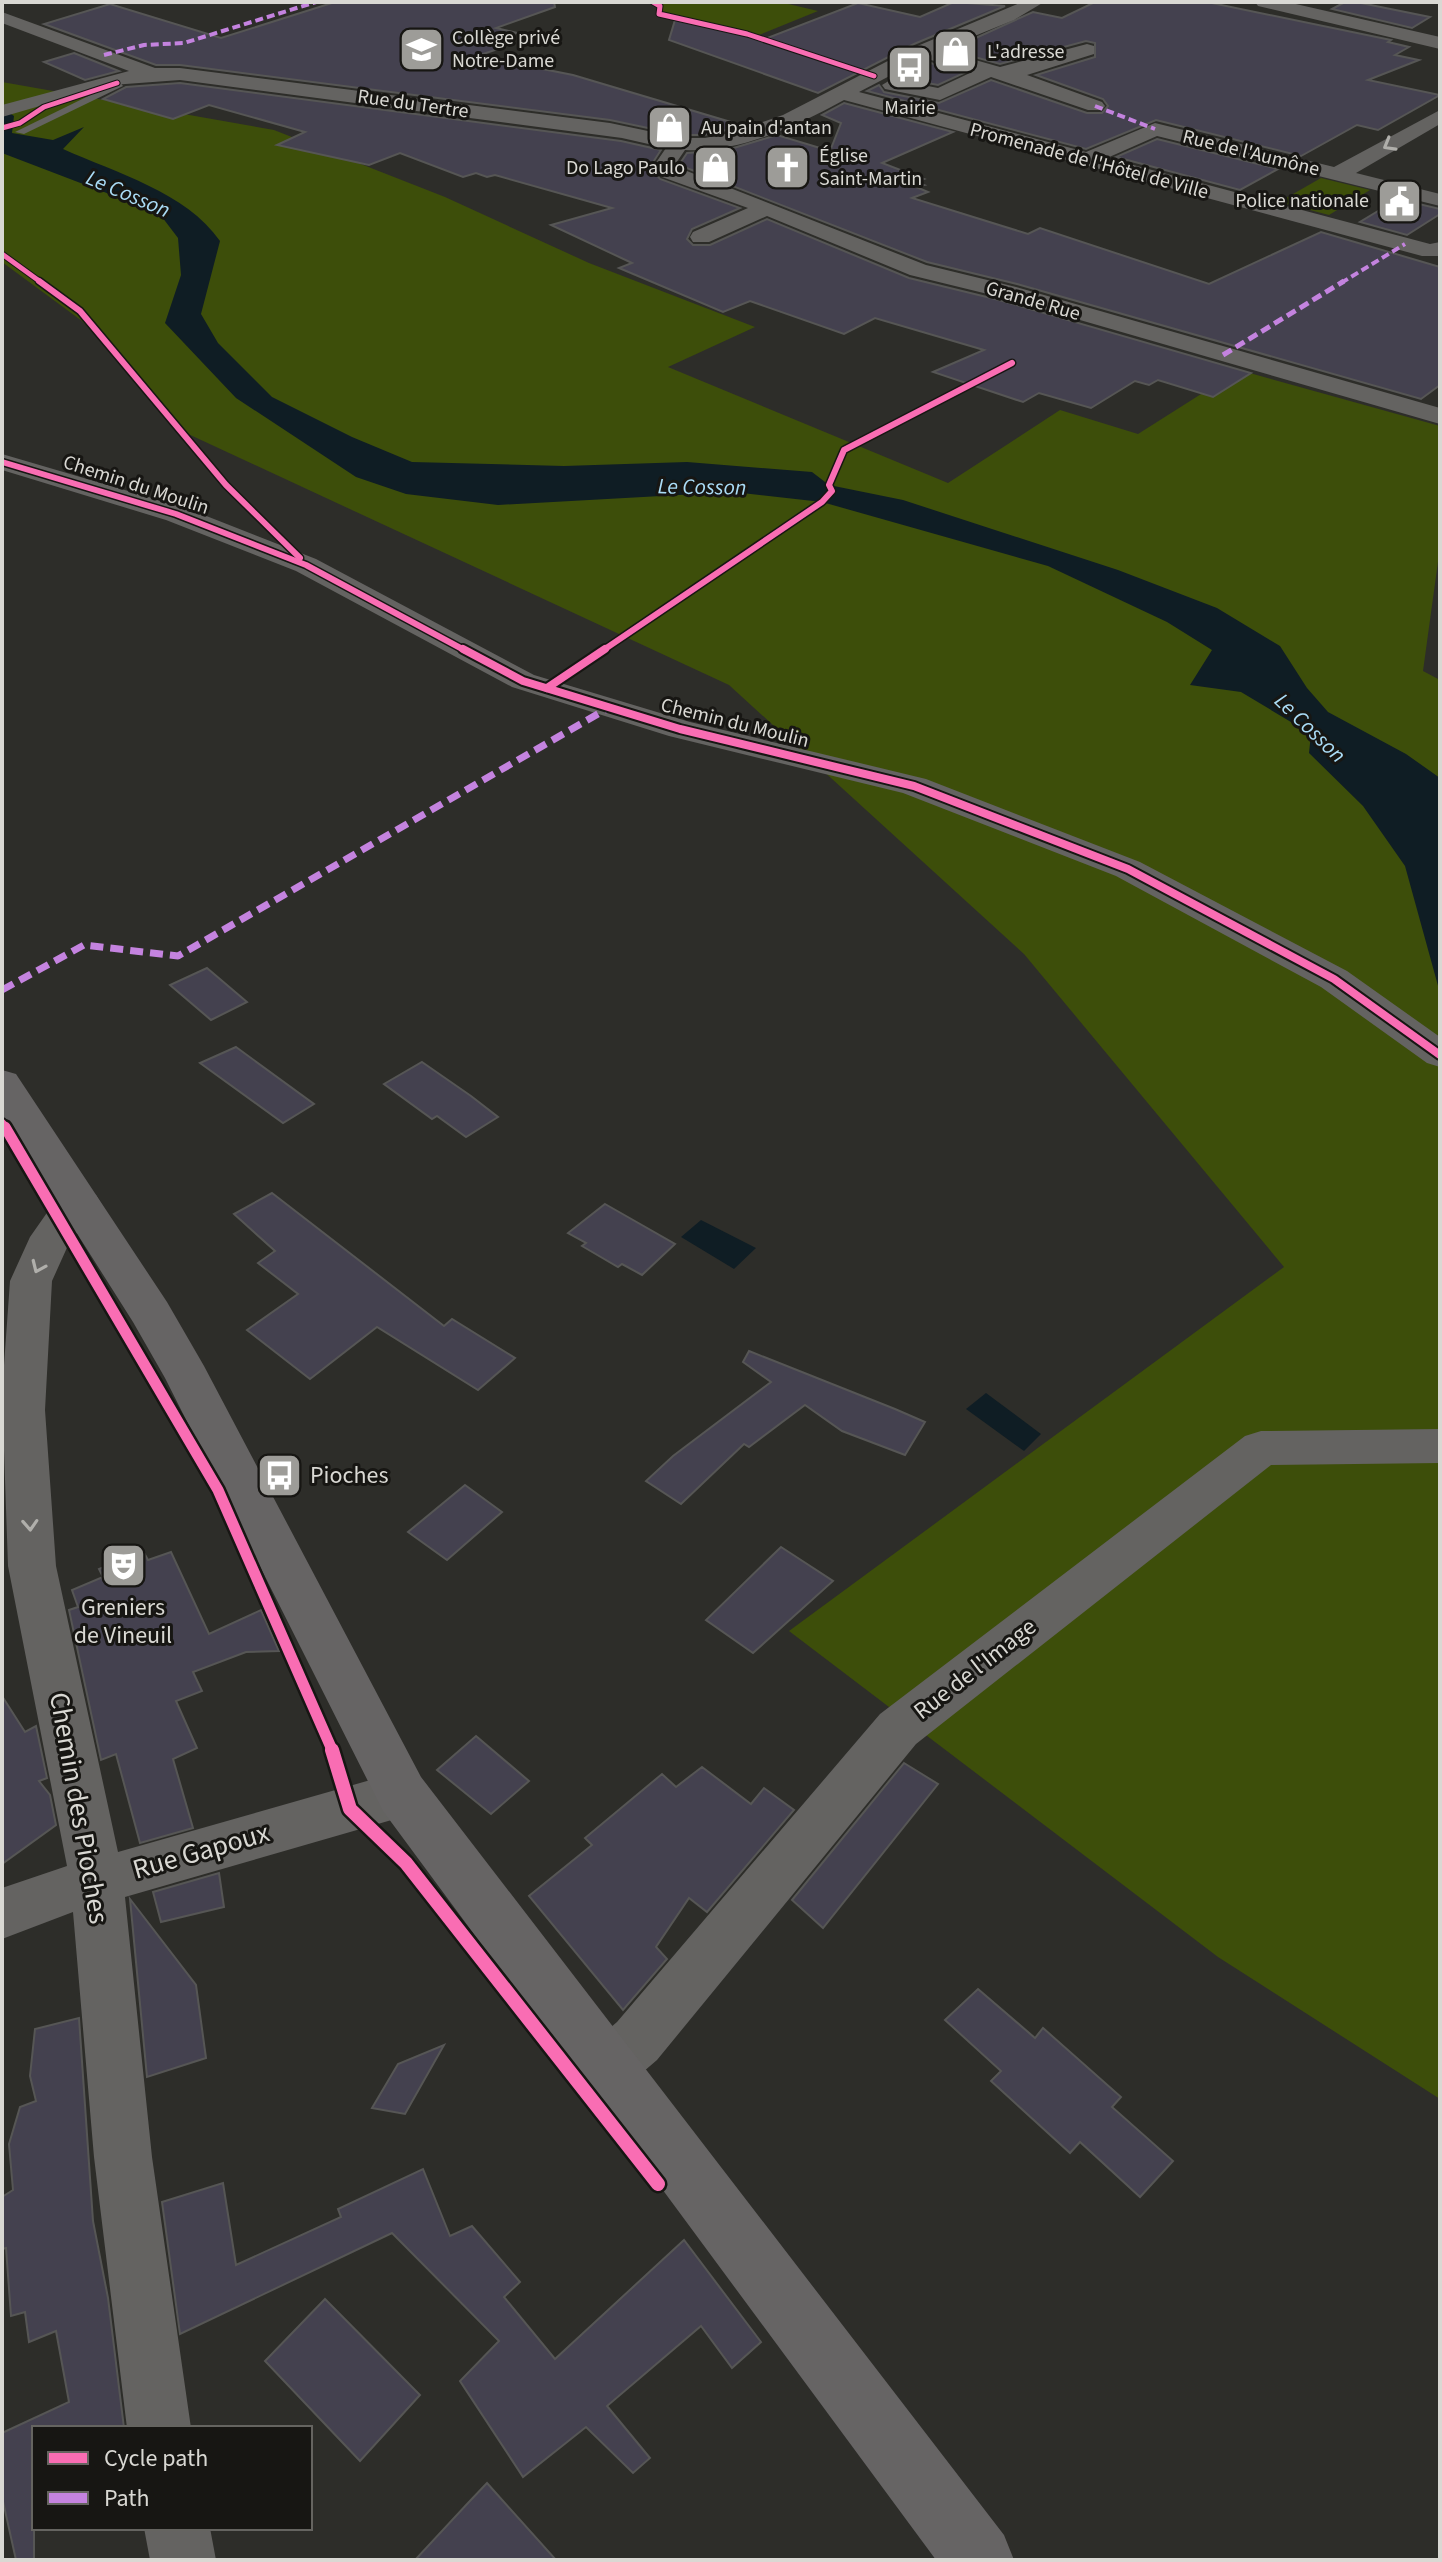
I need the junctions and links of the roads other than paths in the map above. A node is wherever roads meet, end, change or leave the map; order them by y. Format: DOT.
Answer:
graph roads {
  1 [pos="1035,2"];
  2 [pos="1264,2"];
  3 [pos="2,17"];
  4 [pos="1440,43"];
  5 [pos="1087,50"];
  6 [pos="922,51"];
  7 [pos="148,72"];
  8 [pos="997,72"];
  9 [pos="866,79"];
  10 [pos="119,84"];
  11 [pos="840,93"];
  12 [pos="1095,106"];
  13 [pos="4,110"];
  14 [pos="1440,116"];
  15 [pos="20,132"];
  16 [pos="678,145"];
  17 [pos="1086,160"];
  18 [pos="1338,174"];
  19 [pos="1427,174"];
  20 [pos="1401,190"];
  21 [pos="1440,200"];
  22 [pos="767,208"];
  23 [pos="701,237"];
  24 [pos="1437,251"];
  25 [pos="1440,416"];
  26 [pos="2,462"];
  27 [pos="1440,1055"];
  28 [pos="2,1083"];
  29 [pos="82,1205"];
  30 [pos="1440,1446"];
  31 [pos="402,1794"];
  32 [pos="97,1880"];
  33 [pos="2,1914"];
  34 [pos="609,2065"];
  35 [pos="159,2426"];
  36 [pos="177,2530"];
  37 [pos="183,2560"];
  38 [pos="979,2560"];
  1 -- 6 [label="street, Rue du Tertre"];
  2 -- 4 [label="street"];
  3 -- 7 [label="street"];
  5 -- 8 [label="street"];
  6 -- 8 [label="street"];
  6 -- 9 [label="street, Rue du Tertre"];
  7 -- 13 [label="street"];
  7 -- 16 [label="street, Rue du Tertre"];
  8 -- 9 [label="street"];
  8 -- 12 [label="street"];
  9 -- 11 [label="street, Rue du Tertre"];
  10 -- 15 [label="lane"];
  11 -- 16 [label="street, Rue du Tertre"];
  11 -- 17 [label="street, Promenade de l'Hôtel de Ville"];
  14 -- 18 [label="street, one-way"];
  16 -- 22 [label="street, Grande Rue"];
  17 -- 18 [label="street, Rue de l'Aumône"];
  17 -- 24 [label="street, Promenade de l'Hôtel de Ville"];
  18 -- 20 [label="street, Rue de l'Aumône"];
  19 -- 20 [label="street"];
  20 -- 21 [label="street, Rue de l'Aumône"];
  22 -- 23 [label="street"];
  22 -- 25 [label="street, Grande Rue"];
  26 -- 27 [label="street, Chemin du Moulin"];
  28 -- 29 [label="main road"];
  29 -- 31 [label="main road"];
  29 -- 32 [label="street, Chemin des Pioches, one-way"];
  30 -- 34 [label="street, Rue de l'Image"];
  31 -- 32 [label="street, Rue Gapoux"];
  31 -- 34 [label="main road"];
  32 -- 33 [label="street, Rue Gapoux"];
  32 -- 35 [label="street, Chemin des Pioches"];
  34 -- 38 [label="main road"];
  36 -- 37 [label="street"];
}
